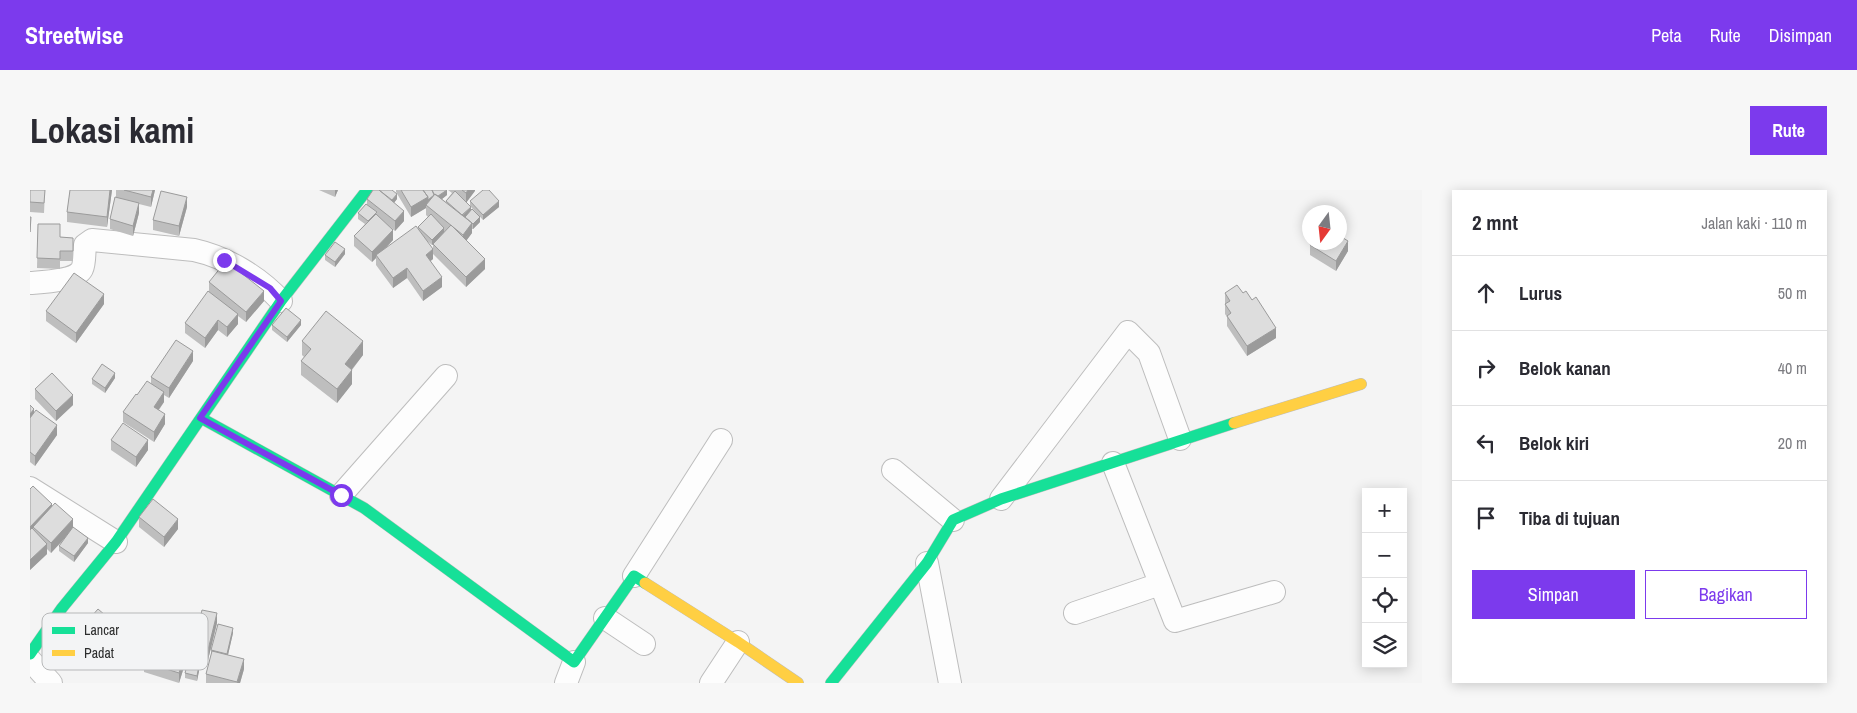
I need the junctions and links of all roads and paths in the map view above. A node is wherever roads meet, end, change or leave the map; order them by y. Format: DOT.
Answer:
graph roads {
  1 [pos="366,190"];
  2 [pos="30,283"];
  3 [pos="281,301"];
  4 [pos="446,376"];
  5 [pos="1361,384"];
  6 [pos="200,418"];
  7 [pos="1180,439"];
  8 [pos="721,440"];
  9 [pos="1113,463"];
  10 [pos="893,470"];
  11 [pos="30,488"];
  12 [pos="341,495"];
  13 [pos="1001,499"];
  14 [pos="953,520"];
  15 [pos="116,542"];
  16 [pos="927,563"];
  17 [pos="634,576"];
  18 [pos="1160,584"];
  19 [pos="1274,592"];
  20 [pos="59,613"];
  21 [pos="1075,613"];
  22 [pos="604,618"];
  23 [pos="42,637"];
  24 [pos="738,642"];
  25 [pos="644,644"];
  26 [pos="30,654"];
  27 [pos="30,660"];
  28 [pos="574,662"];
  29 [pos="850,672"];
  30 [pos="52,683"];
  31 [pos="566,683"];
  32 [pos="710,683"];
  33 [pos="798,683"];
  34 [pos="831,683"];
  35 [pos="950,683"];
  1 -- 3 [label="street"];
  2 -- 3 [label="street"];
  3 -- 6 [label="street"];
  4 -- 12 [label="street"];
  5 -- 7 [label="street"];
  6 -- 12 [label="street"];
  6 -- 15 [label="street"];
  7 -- 9 [label="street"];
  7 -- 13 [label="street"];
  8 -- 17 [label="street"];
  9 -- 13 [label="street"];
  9 -- 18 [label="street"];
  10 -- 14 [label="street"];
  11 -- 15 [label="street"];
  12 -- 28 [label="street"];
  13 -- 14 [label="street"];
  14 -- 16 [label="street"];
  15 -- 20 [label="street"];
  16 -- 29 [label="street"];
  16 -- 35 [label="street"];
  17 -- 22 [label="street"];
  17 -- 24 [label="street"];
  18 -- 19 [label="street"];
  18 -- 21 [label="street"];
  22 -- 25 [label="street"];
  22 -- 28 [label="street"];
  23 -- 26 [label="street"];
  24 -- 32 [label="street"];
  24 -- 33 [label="street"];
  27 -- 30 [label="street"];
  28 -- 31 [label="street"];
  29 -- 34 [label="street"];
}
